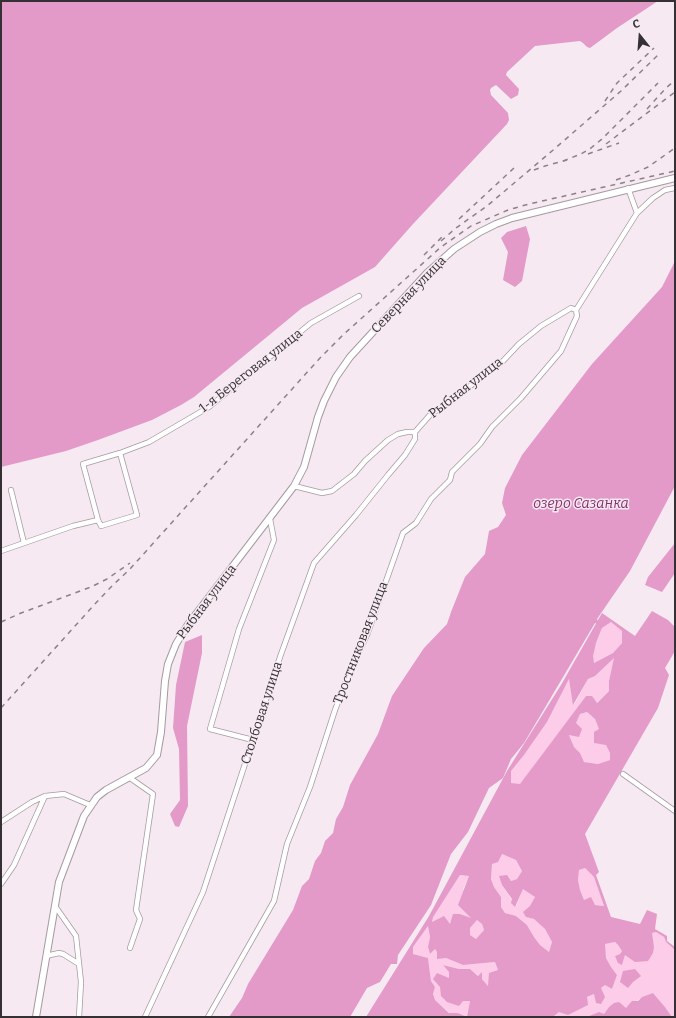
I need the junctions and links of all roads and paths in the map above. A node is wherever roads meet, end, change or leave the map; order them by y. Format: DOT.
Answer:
graph roads {
  1 [pos="675,178"];
  2 [pos="628,188"];
  3 [pos="675,188"];
  4 [pos="637,213"];
  5 [pos="359,296"];
  6 [pos="576,310"];
  7 [pos="415,432"];
  8 [pos="120,453"];
  9 [pos="294,486"];
  10 [pos="11,490"];
  11 [pos="270,519"];
  12 [pos="98,520"];
  13 [pos="24,543"];
  14 [pos="1,551"];
  15 [pos="253,740"];
  16 [pos="623,774"];
  17 [pos="130,778"];
  18 [pos="45,796"];
  19 [pos="90,805"];
  20 [pos="675,811"];
  21 [pos="1,822"];
  22 [pos="1,884"];
  23 [pos="55,906"];
  24 [pos="130,948"];
  25 [pos="46,956"];
  26 [pos="79,964"];
  27 [pos="36,1017"];
  28 [pos="79,1017"];
  29 [pos="145,1017"];
  30 [pos="208,1017"];
  1 -- 2 [label="street"];
  2 -- 4 [label="street"];
  2 -- 9 [label="street, Северная улица"];
  3 -- 4 [label="street"];
  4 -- 6 [label="street"];
  5 -- 8 [label="street, 1-я Береговая улица"];
  6 -- 7 [label="street, Рыбная улица"];
  6 -- 30 [label="street, Тростниковая улица"];
  7 -- 9 [label="street"];
  7 -- 15 [label="street, Столбовая улица"];
  8 -- 12 [label="street, 1-я Береговая улица"];
  8 -- 12 [label="street"];
  9 -- 11 [label="street, Рыбная улица"];
  10 -- 13 [label="street"];
  11 -- 15 [label="street"];
  11 -- 17 [label="street, Рыбная улица"];
  12 -- 13 [label="street"];
  13 -- 14 [label="street"];
  15 -- 29 [label="street, Столбовая улица"];
  16 -- 20 [label="street"];
  17 -- 19 [label="street, Рыбная улица"];
  17 -- 24 [label="street"];
  18 -- 19 [label="street"];
  18 -- 21 [label="street"];
  18 -- 22 [label="street"];
  19 -- 23 [label="street"];
  23 -- 25 [label="street"];
  23 -- 26 [label="street"];
  25 -- 26 [label="street"];
  25 -- 27 [label="street"];
  26 -- 28 [label="street"];
}
